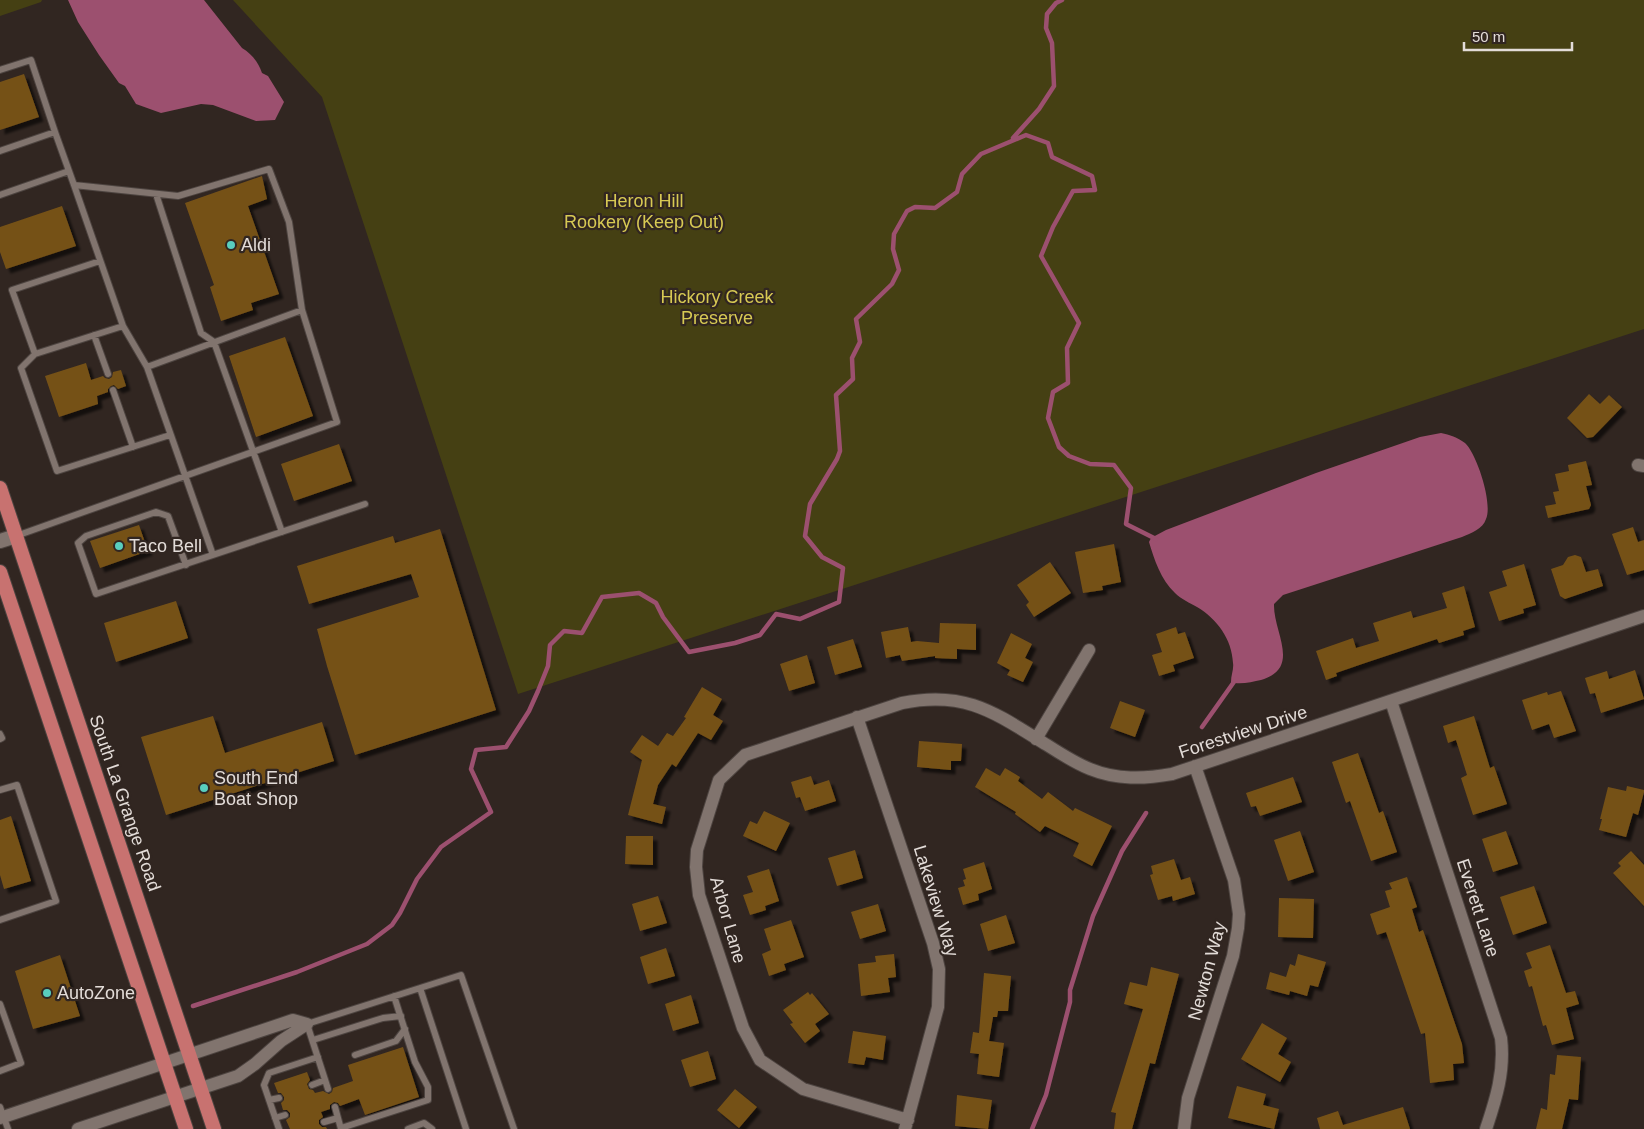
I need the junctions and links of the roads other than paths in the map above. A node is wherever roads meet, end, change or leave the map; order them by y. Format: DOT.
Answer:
graph roads {
  1 [pos="0,70"];
  2 [pos="55,132"];
  3 [pos="0,151"];
  4 [pos="69,171"];
  5 [pos="74,185"];
  6 [pos="156,194"];
  7 [pos="0,195"];
  8 [pos="100,262"];
  9 [pos="302,310"];
  10 [pos="123,326"];
  11 [pos="94,335"];
  12 [pos="214,342"];
  13 [pos="36,354"];
  14 [pos="147,367"];
  15 [pos="108,374"];
  16 [pos="114,390"];
  17 [pos="170,435"];
  18 [pos="132,447"];
  19 [pos="254,451"];
  20 [pos="184,475"];
  21 [pos="0,488"];
  22 [pos="365,504"];
  23 [pos="282,532"];
  24 [pos="16,536"];
  25 [pos="0,540"];
  26 [pos="213,556"];
  27 [pos="186,564"];
  28 [pos="0,572"];
  29 [pos="1644,616"];
  30 [pos="1089,650"];
  31 [pos="1391,701"];
  32 [pos="857,717"];
  33 [pos="1036,738"];
  34 [pos="1195,766"];
  35 [pos="0,790"];
  36 [pos="0,920"];
  37 [pos="420,988"];
  38 [pos="394,996"];
  39 [pos="0,1004"];
  40 [pos="401,1016"];
  41 [pos="307,1024"];
  42 [pos="405,1029"];
  43 [pos="313,1040"];
  44 [pos="190,1054"];
  45 [pos="355,1055"];
  46 [pos="318,1057"];
  47 [pos="164,1063"];
  48 [pos="0,1071"];
  49 [pos="325,1080"];
  50 [pos="312,1085"];
  51 [pos="201,1088"];
  52 [pos="328,1090"];
  53 [pos="176,1097"];
  54 [pos="279,1098"];
  55 [pos="269,1100"];
  56 [pos="335,1108"];
  57 [pos="284,1114"];
  58 [pos="3,1118"];
  59 [pos="275,1118"];
  60 [pos="338,1118"];
  61 [pos="324,1122"];
  62 [pos="906,1124"];
  63 [pos="78,1129"];
  64 [pos="186,1129"];
  65 [pos="214,1129"];
  66 [pos="279,1129"];
  67 [pos="341,1129"];
  68 [pos="408,1129"];
  69 [pos="432,1129"];
  70 [pos="466,1129"];
  71 [pos="514,1129"];
  72 [pos="1184,1129"];
  73 [pos="1486,1129"];
  1 -- 2 [label="lane"];
  2 -- 3 [label="lane"];
  2 -- 4 [label="lane"];
  4 -- 5 [label="lane"];
  4 -- 7 [label="lane"];
  5 -- 6 [label="lane"];
  5 -- 8 [label="lane"];
  6 -- 9 [label="lane"];
  6 -- 12 [label="lane"];
  8 -- 10 [label="lane"];
  8 -- 13 [label="lane"];
  9 -- 12 [label="lane"];
  9 -- 19 [label="lane"];
  10 -- 11 [label="lane"];
  10 -- 14 [label="lane"];
  11 -- 13 [label="lane"];
  11 -- 15 [label="lane"];
  12 -- 14 [label="lane"];
  12 -- 19 [label="lane"];
  13 -- 18 [label="lane"];
  14 -- 17 [label="lane"];
  16 -- 18 [label="lane"];
  17 -- 18 [label="lane"];
  17 -- 20 [label="lane"];
  19 -- 20 [label="lane"];
  19 -- 23 [label="lane"];
  20 -- 24 [label="lane"];
  20 -- 26 [label="lane"];
  21 -- 24 [label="main road, South La Grange Road"];
  22 -- 23 [label="lane"];
  23 -- 26 [label="lane"];
  24 -- 25 [label="street"];
  24 -- 44 [label="main road, South La Grange Road"];
  26 -- 27 [label="lane"];
  27 -- 27 [label="lane"];
  28 -- 47 [label="main road"];
  29 -- 31 [label="street, Forestview Drive"];
  30 -- 33 [label="street"];
  31 -- 34 [label="street, Forestview Drive"];
  31 -- 73 [label="street, Everett Lane"];
  32 -- 33 [label="street, Forestview Drive"];
  32 -- 62 [label="street, Lakeview Way"];
  32 -- 62 [label="street, Arbor Lane"];
  33 -- 34 [label="street, Forestview Drive"];
  34 -- 72 [label="street, Newton Way"];
  35 -- 36 [label="lane"];
  37 -- 38 [label="lane"];
  37 -- 70 [label="lane"];
  37 -- 71 [label="lane"];
  38 -- 40 [label="lane"];
  38 -- 41 [label="lane"];
  39 -- 48 [label="lane"];
  40 -- 42 [label="lane"];
  40 -- 43 [label="lane"];
  41 -- 43 [label="lane"];
  41 -- 44 [label="street"];
  41 -- 51 [label="street"];
  42 -- 45 [label="lane"];
  42 -- 67 [label="lane"];
  43 -- 46 [label="lane"];
  44 -- 47 [label="street"];
  44 -- 51 [label="main road, South La Grange Road"];
  46 -- 49 [label="lane"];
  46 -- 55 [label="lane"];
  47 -- 53 [label="main road"];
  47 -- 58 [label="street"];
  49 -- 50 [label="lane"];
  49 -- 52 [label="lane"];
  51 -- 53 [label="street"];
  51 -- 65 [label="main road, South La Grange Road"];
  53 -- 63 [label="street"];
  53 -- 64 [label="main road"];
  54 -- 55 [label="lane"];
  55 -- 59 [label="lane"];
  56 -- 60 [label="lane"];
  57 -- 59 [label="lane"];
  59 -- 66 [label="lane"];
  60 -- 61 [label="lane"];
  60 -- 67 [label="lane"];
  68 -- 69 [label="lane"];
}
